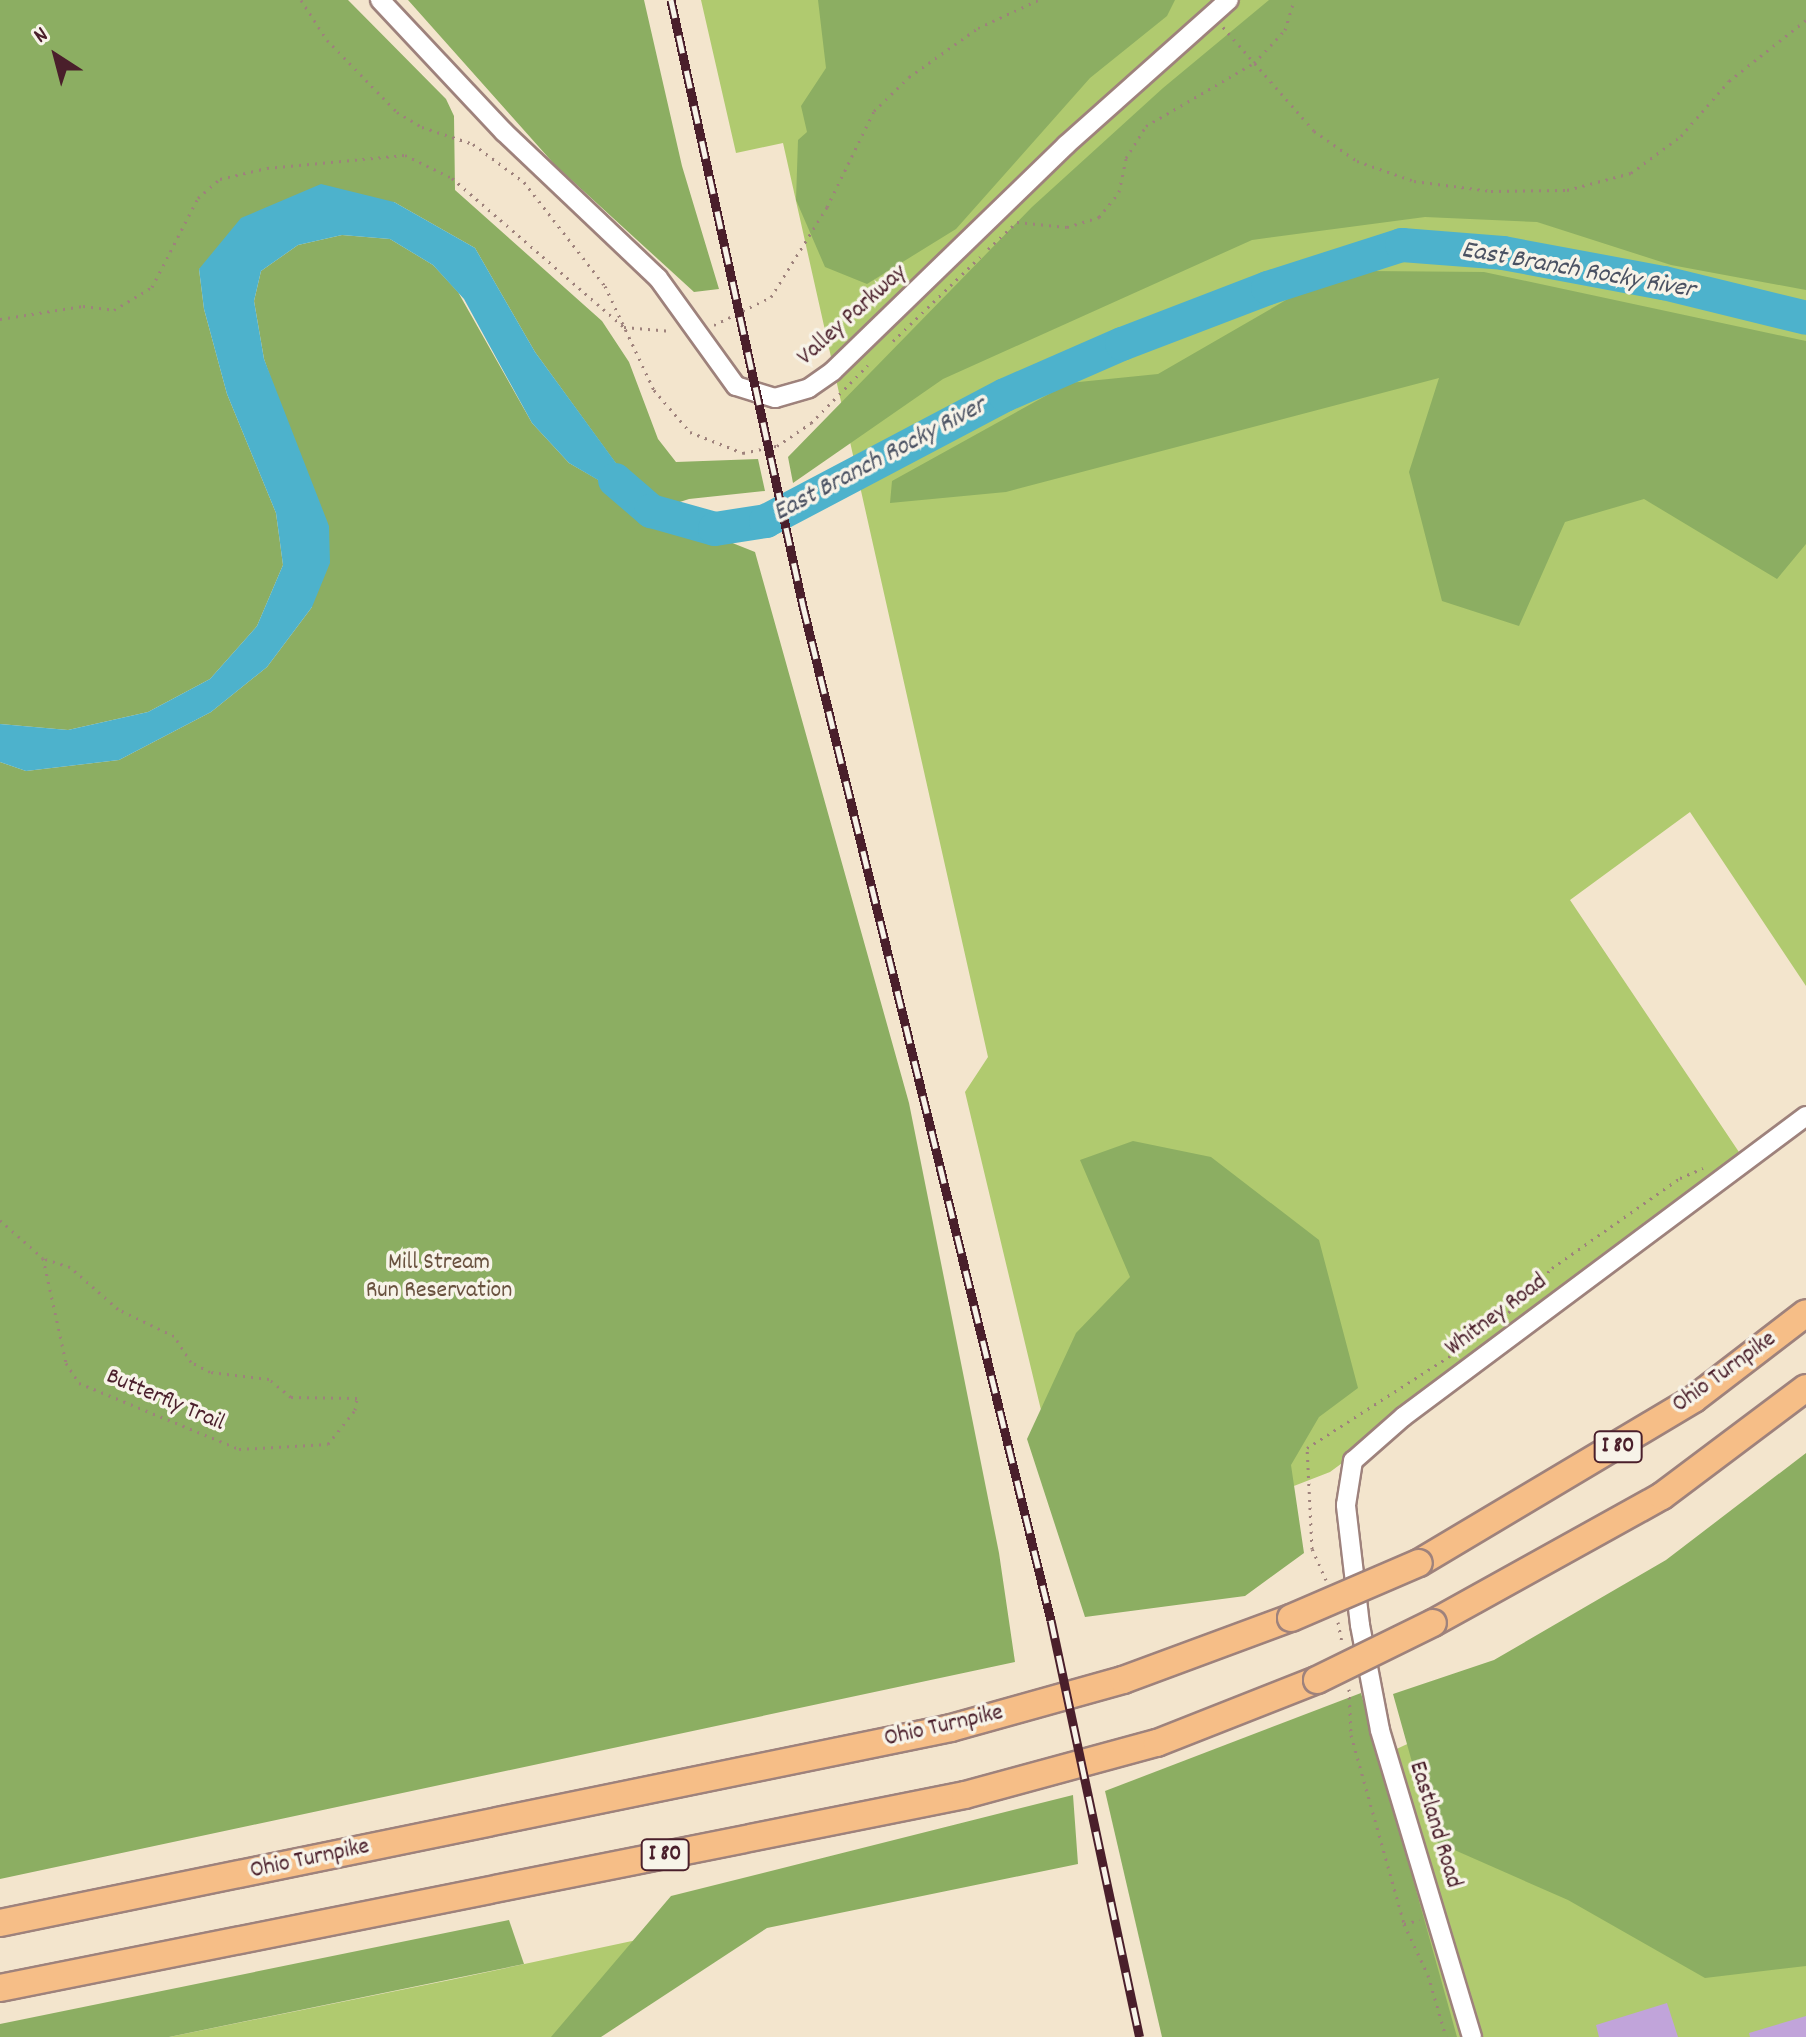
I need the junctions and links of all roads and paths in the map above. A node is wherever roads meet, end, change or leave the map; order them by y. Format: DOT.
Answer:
graph roads {
  1 [pos="301,0"];
  2 [pos="380,0"];
  3 [pos="1038,0"];
  4 [pos="1229,0"];
  5 [pos="1294,0"];
  6 [pos="1211,14"];
  7 [pos="1806,20"];
  8 [pos="1254,63"];
  9 [pos="0,319"];
  10 [pos="624,327"];
  11 [pos="695,333"];
  12 [pos="886,348"];
  13 [pos="875,357"];
  14 [pos="1806,1116"];
  15 [pos="1711,1167"];
  16 [pos="0,1220"];
  17 [pos="43,1258"];
  18 [pos="1806,1313"];
  19 [pos="1500,1322"];
  20 [pos="1474,1341"];
  21 [pos="1806,1388"];
  22 [pos="1328,1584"];
  23 [pos="1336,1614"];
  24 [pos="1360,1625"];
  25 [pos="1342,1644"];
  26 [pos="1347,1675"];
  27 [pos="0,1923"];
  28 [pos="0,1988"];
  29 [pos="1446,2037"];
  30 [pos="1472,2037"];
  1 -- 10 [label="path"];
  2 -- 11 [label="street, Valley Parkway"];
  3 -- 11 [label="path"];
  4 -- 6 [label="street, Valley Parkway"];
  5 -- 8 [label="path"];
  6 -- 8 [label="path"];
  6 -- 11 [label="street, Valley Parkway"];
  7 -- 8 [label="path"];
  8 -- 12 [label="path"];
  9 -- 10 [label="path"];
  10 -- 11 [label="path"];
  10 -- 13 [label="path"];
  14 -- 24 [label="street, Whitney Road"];
  15 -- 19 [label="path"];
  16 -- 17 [label="path, Butterfly Trail"];
  17 -- 17 [label="path, Butterfly Trail"];
  18 -- 27 [label="highway, Ohio Turnpike / I 80, bridge"];
  20 -- 22 [label="path"];
  21 -- 28 [label="highway, I 80, bridge"];
  23 -- 25 [label="path"];
  24 -- 30 [label="street, Eastland Road"];
  26 -- 29 [label="path"];
}
